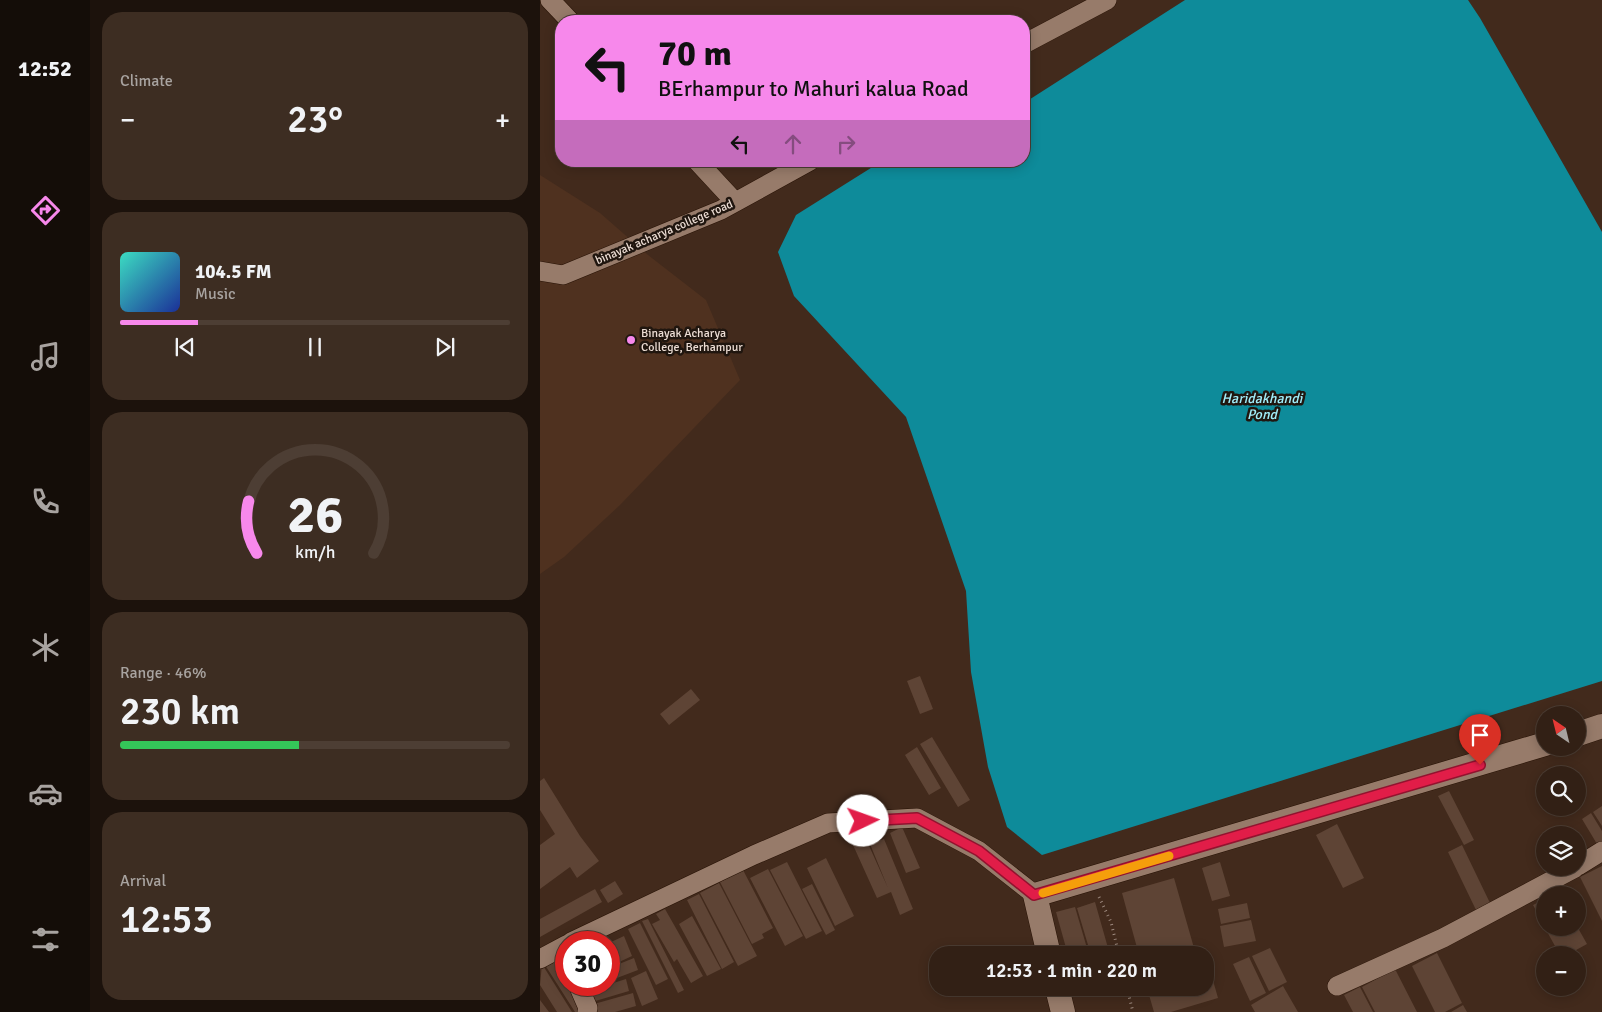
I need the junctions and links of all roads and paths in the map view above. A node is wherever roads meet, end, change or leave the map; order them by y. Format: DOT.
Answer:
graph roads {
  1 [pos="550,0"];
  2 [pos="1107,0"];
  3 [pos="564,15"];
  4 [pos="1030,41"];
  5 [pos="703,167"];
  6 [pos="799,167"];
  7 [pos="735,202"];
  8 [pos="540,271"];
  9 [pos="1602,726"];
  10 [pos="1586,731"];
  11 [pos="1536,747"];
  12 [pos="1602,851"];
  13 [pos="1586,861"];
  14 [pos="1559,876"];
  15 [pos="1090,879"];
  16 [pos="1034,895"];
  17 [pos="594,931"];
  18 [pos="1047,946"];
  19 [pos="1117,946"];
  20 [pos="555,951"];
  21 [pos="540,959"];
  22 [pos="1338,986"];
  23 [pos="583,996"];
  24 [pos="1059,996"];
  25 [pos="1129,996"];
  26 [pos="587,1012"];
  27 [pos="1063,1012"];
  28 [pos="1133,1012"];
  1 -- 3 [label="street"];
  2 -- 4 [label="street"];
  5 -- 7 [label="street"];
  6 -- 7 [label="street, binayak acharya college road"];
  7 -- 8 [label="street, binayak acharya college road"];
  9 -- 10 [label="street"];
  11 -- 15 [label="street"];
  12 -- 13 [label="street"];
  14 -- 22 [label="street"];
  15 -- 16 [label="street"];
  15 -- 19 [label="path"];
  16 -- 17 [label="street"];
  16 -- 18 [label="street"];
  20 -- 21 [label="street"];
  23 -- 26 [label="street"];
  24 -- 27 [label="street"];
  25 -- 28 [label="path"];
}
